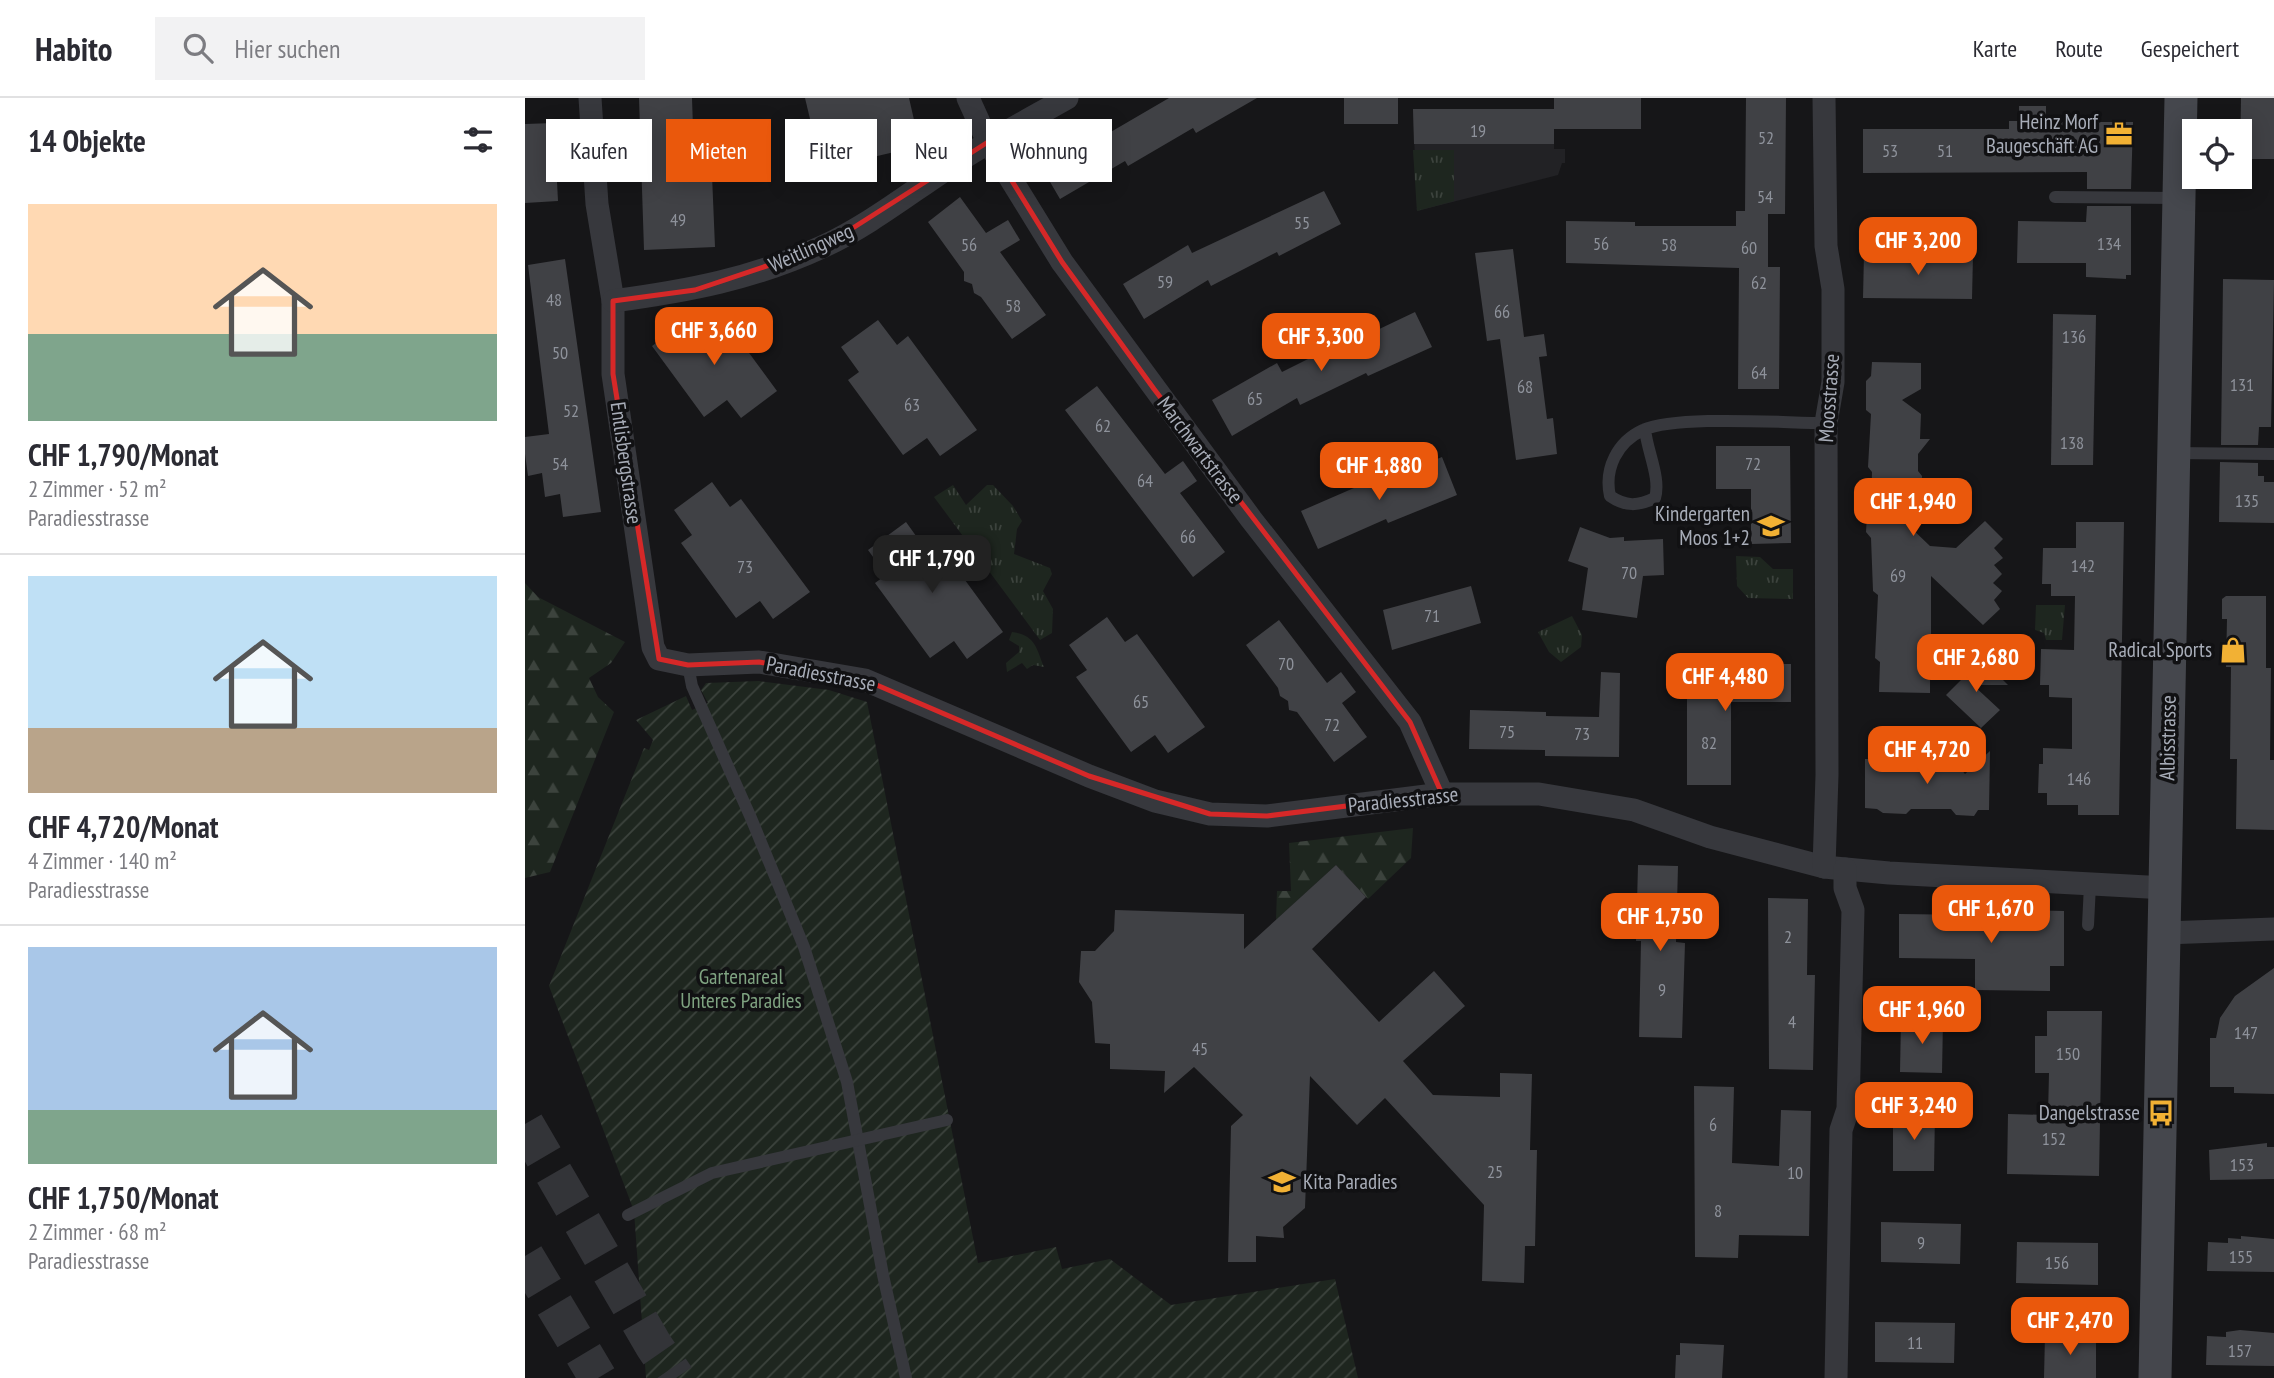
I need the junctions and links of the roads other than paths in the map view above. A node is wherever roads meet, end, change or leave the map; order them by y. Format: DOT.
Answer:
graph roads {
  1 [pos="590,98"];
  2 [pos="968,98"];
  3 [pos="1067,98"];
  4 [pos="1824,98"];
  5 [pos="2181,98"];
  6 [pos="1029,119"];
  7 [pos="986,138"];
  8 [pos="986,143"];
  9 [pos="1013,182"];
  10 [pos="2055,197"];
  11 [pos="2179,198"];
  12 [pos="613,301"];
  13 [pos="1826,423"];
  14 [pos="1645,429"];
  15 [pos="2173,453"];
  16 [pos="2274,454"];
  17 [pos="659,659"];
  18 [pos="688,665"];
  19 [pos="1442,794"];
  20 [pos="1835,868"];
  21 [pos="2089,885"];
  22 [pos="2166,888"];
  23 [pos="2088,925"];
  24 [pos="2274,929"];
  25 [pos="2165,933"];
  26 [pos="947,1120"];
  27 [pos="857,1138"];
  28 [pos="628,1215"];
  29 [pos="906,1378"];
  30 [pos="1836,1378"];
  31 [pos="2155,1378"];
  1 -- 12 [label="street, Entlisbergstrasse"];
  2 -- 7 [label="street, Marchwartstrasse"];
  3 -- 6 [label="street, Weitlingweg"];
  4 -- 13 [label="street, Moosstrasse"];
  5 -- 11 [label="main road, Albisstrasse"];
  8 -- 12 [label="street, Weitlingweg"];
  9 -- 19 [label="street, Marchwartstrasse"];
  10 -- 11 [label="lane"];
  11 -- 15 [label="main road, Albisstrasse"];
  12 -- 17 [label="street, Entlisbergstrasse"];
  13 -- 14 [label="lane"];
  13 -- 20 [label="street, Moosstrasse"];
  14 -- 14 [label="lane"];
  15 -- 16 [label="lane"];
  15 -- 22 [label="main road, Albisstrasse"];
  17 -- 18 [label="street, Paradiesstrasse"];
  18 -- 19 [label="street, Paradiesstrasse"];
  18 -- 27 [label="lane"];
  19 -- 20 [label="street, Paradiesstrasse"];
  20 -- 21 [label="street, Paradiesstrasse"];
  20 -- 30 [label="street"];
  21 -- 22 [label="street, Paradiesstrasse"];
  21 -- 23 [label="lane"];
  22 -- 25 [label="main road, Albisstrasse"];
  24 -- 25 [label="street"];
  25 -- 31 [label="main road, Albisstrasse"];
  26 -- 27 [label="lane"];
  27 -- 28 [label="lane"];
  27 -- 29 [label="lane"];
}
